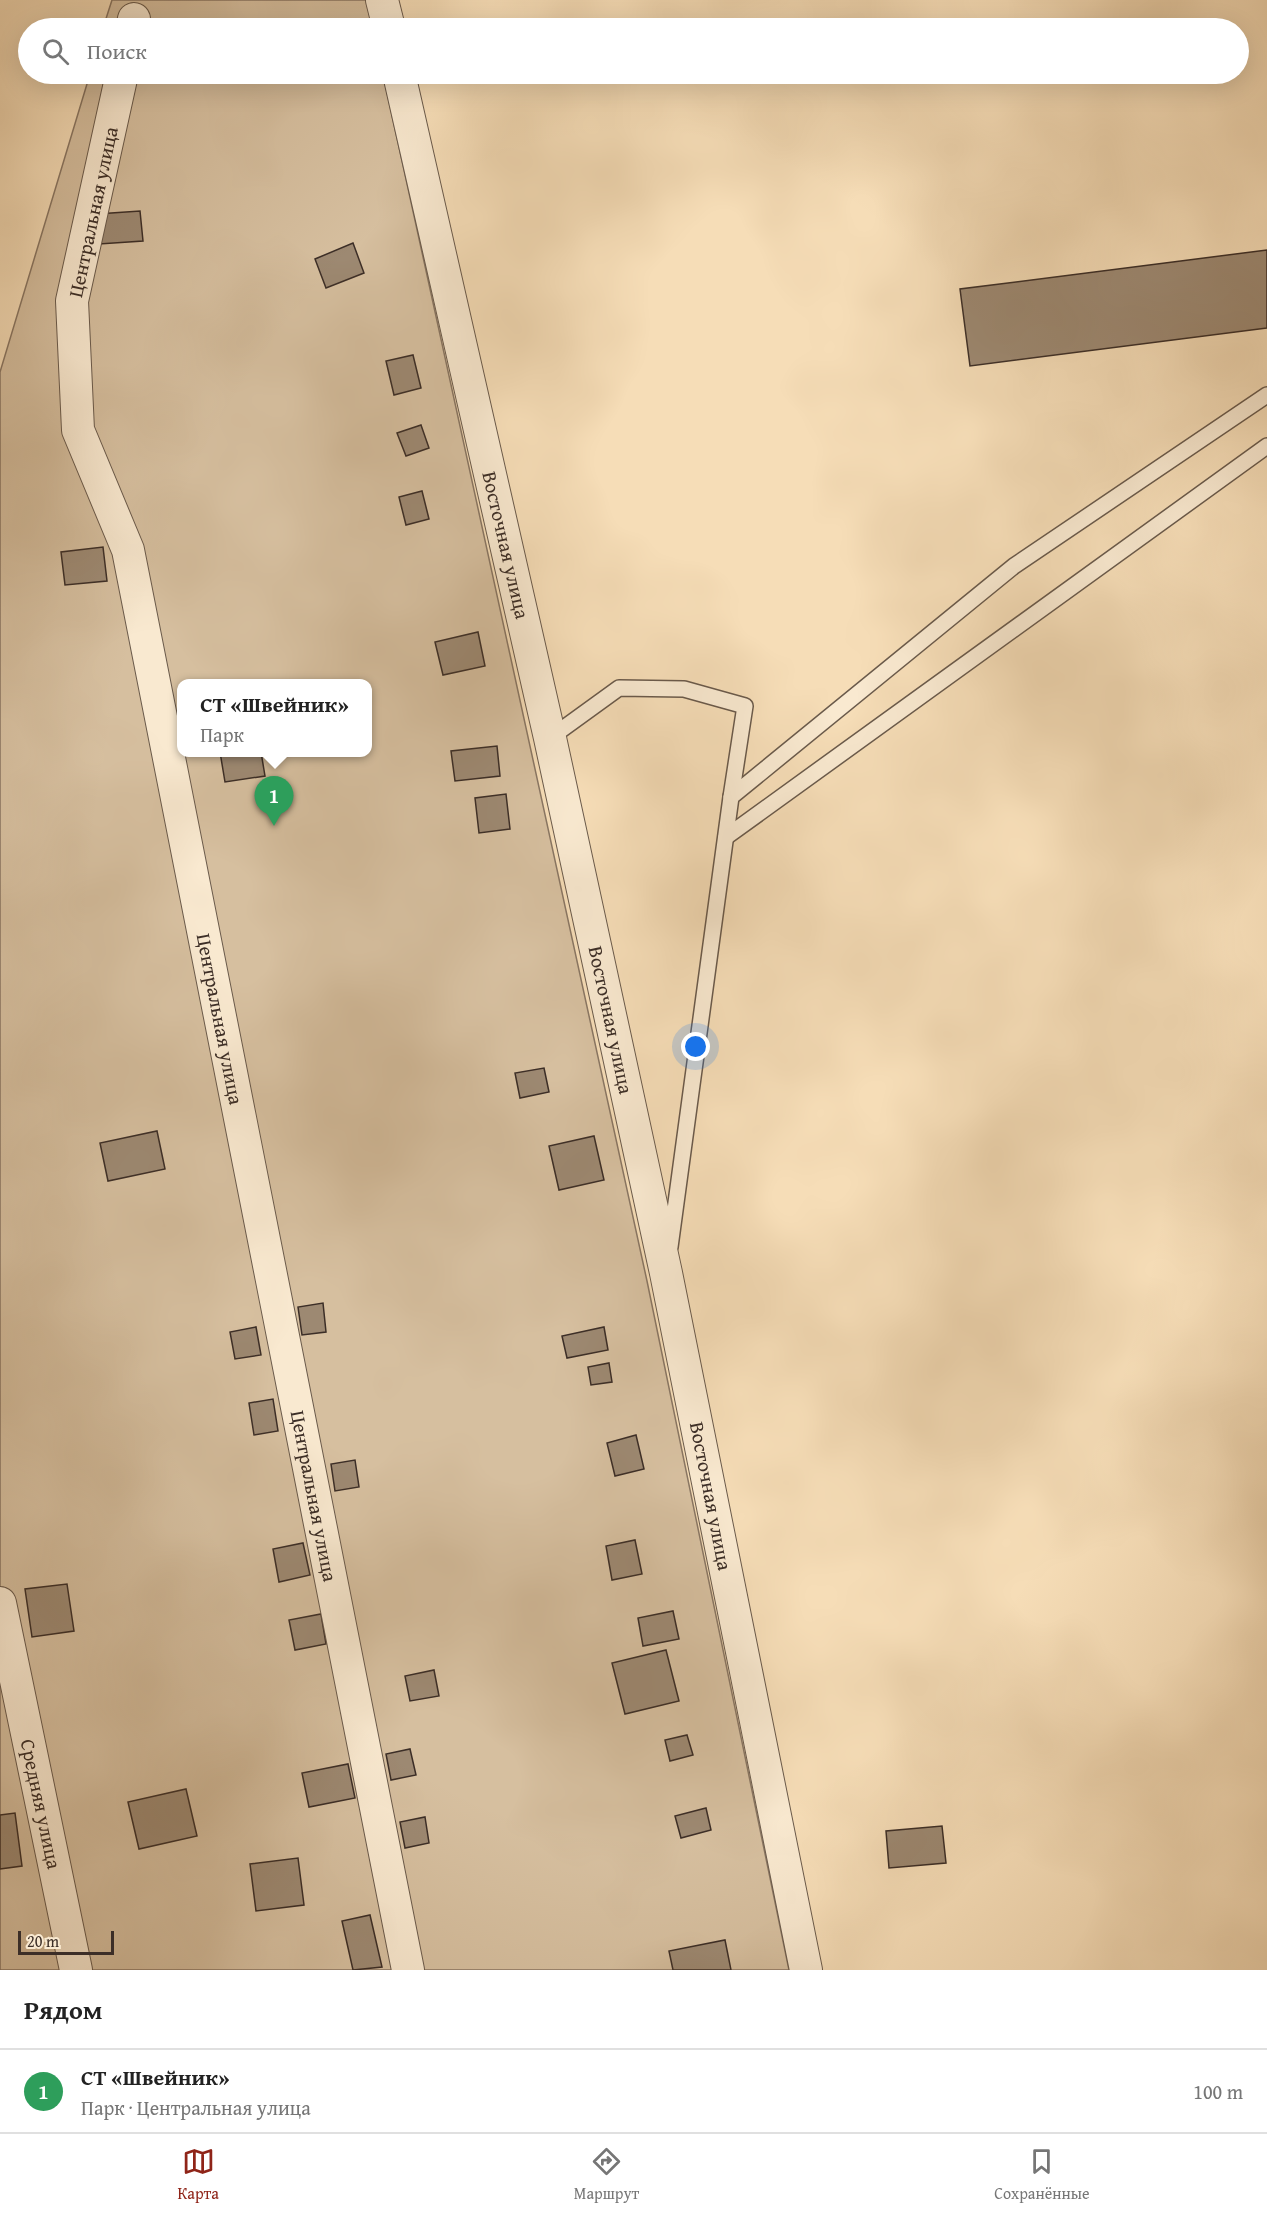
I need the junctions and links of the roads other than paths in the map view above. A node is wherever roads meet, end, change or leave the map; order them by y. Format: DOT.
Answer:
graph roads {
  1 [pos="382,0"];
  2 [pos="386,18"];
  3 [pos="120,84"];
  4 [pos="401,84"];
  5 [pos="1267,395"];
  6 [pos="1267,446"];
  7 [pos="550,738"];
  8 [pos="731,797"];
  9 [pos="726,837"];
  10 [pos="666,1273"];
  11 [pos="0,1603"];
  12 [pos="76,1970"];
  13 [pos="408,1970"];
  14 [pos="806,1970"];
  1 -- 2 [label="street"];
  3 -- 13 [label="street, Центральная улица"];
  4 -- 7 [label="street, Восточная улица"];
  5 -- 8 [label="lane"];
  6 -- 9 [label="lane"];
  7 -- 8 [label="lane"];
  7 -- 10 [label="street, Восточная улица"];
  8 -- 9 [label="lane"];
  9 -- 10 [label="lane"];
  10 -- 14 [label="street, Восточная улица"];
  11 -- 12 [label="street, Средняя улица"];
}
